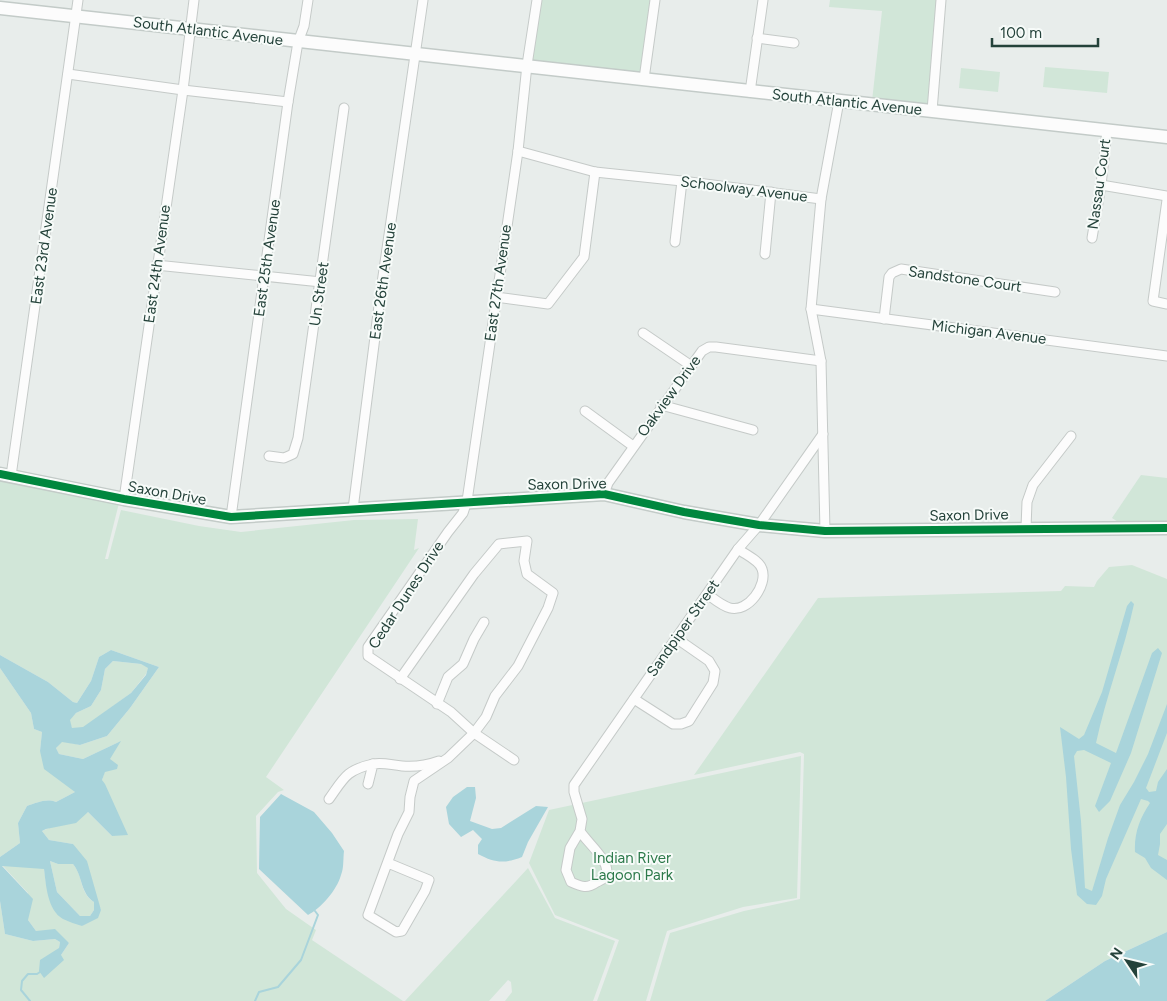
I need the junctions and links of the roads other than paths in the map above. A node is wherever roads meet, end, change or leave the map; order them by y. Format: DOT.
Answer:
graph roads {
  1 [pos="78,0"];
  2 [pos="194,0"];
  3 [pos="308,0"];
  4 [pos="423,0"];
  5 [pos="537,0"];
  6 [pos="655,0"];
  7 [pos="763,0"];
  8 [pos="941,0"];
  9 [pos="0,8"];
  10 [pos="76,16"];
  11 [pos="189,29"];
  12 [pos="757,38"];
  13 [pos="298,42"];
  14 [pos="794,43"];
  15 [pos="416,53"];
  16 [pos="527,65"];
  17 [pos="68,74"];
  18 [pos="644,79"];
  19 [pos="183,90"];
  20 [pos="750,92"];
  21 [pos="839,101"];
  22 [pos="288,102"];
  23 [pos="344,108"];
  24 [pos="932,111"];
  25 [pos="1107,131"];
  26 [pos="1167,137"];
  27 [pos="518,151"];
  28 [pos="595,172"];
  29 [pos="682,181"];
  30 [pos="1101,185"];
  31 [pos="771,192"];
  32 [pos="1167,196"];
  33 [pos="821,199"];
  34 [pos="1167,200"];
  35 [pos="1092,238"];
  36 [pos="675,242"];
  37 [pos="765,254"];
  38 [pos="156,265"];
  39 [pos="265,276"];
  40 [pos="321,282"];
  41 [pos="1055,292"];
  42 [pos="496,297"];
  43 [pos="1167,304"];
  44 [pos="811,309"];
  45 [pos="884,319"];
  46 [pos="643,332"];
  47 [pos="1167,356"];
  48 [pos="821,361"];
  49 [pos="690,365"];
  50 [pos="661,406"];
  51 [pos="585,411"];
  52 [pos="753,430"];
  53 [pos="823,434"];
  54 [pos="1071,436"];
  55 [pos="633,446"];
  56 [pos="269,456"];
  57 [pos="6,475"];
  58 [pos="604,494"];
  59 [pos="124,499"];
  60 [pos="467,501"];
  61 [pos="353,509"];
  62 [pos="231,518"];
  63 [pos="758,525"];
  64 [pos="1026,528"];
  65 [pos="1167,528"];
  66 [pos="824,531"];
  67 [pos="738,549"];
  68 [pos="707,594"];
  69 [pos="484,622"];
  70 [pos="676,638"];
  71 [pos="400,679"];
  72 [pos="634,698"];
  73 [pos="437,704"];
  74 [pos="474,733"];
  75 [pos="448,758"];
  76 [pos="514,760"];
  77 [pos="373,764"];
  78 [pos="368,784"];
  79 [pos="329,799"];
  80 [pos="580,831"];
  81 [pos="388,863"];
  1 -- 10 [label="street, East 23rd Avenue"];
  2 -- 11 [label="street, East 24th Avenue"];
  3 -- 13 [label="street, East 25th Avenue"];
  4 -- 15 [label="street, East 26th Avenue"];
  5 -- 16 [label="street, East 27th Avenue"];
  6 -- 18 [label="street"];
  7 -- 12 [label="street"];
  8 -- 24 [label="street"];
  9 -- 10 [label="street, South Atlantic Avenue"];
  10 -- 11 [label="street, South Atlantic Avenue"];
  10 -- 17 [label="street, East 23rd Avenue"];
  11 -- 13 [label="street, South Atlantic Avenue"];
  11 -- 19 [label="street, East 24th Avenue"];
  12 -- 14 [label="street"];
  12 -- 20 [label="street"];
  13 -- 15 [label="street, South Atlantic Avenue"];
  13 -- 22 [label="street, East 25th Avenue"];
  15 -- 16 [label="street, South Atlantic Avenue"];
  15 -- 61 [label="street, East 26th Avenue"];
  16 -- 18 [label="street, South Atlantic Avenue"];
  16 -- 27 [label="street, East 27th Avenue"];
  17 -- 19 [label="street"];
  17 -- 57 [label="street, East 23rd Avenue"];
  18 -- 20 [label="street, South Atlantic Avenue"];
  19 -- 22 [label="street"];
  19 -- 38 [label="street, East 24th Avenue"];
  20 -- 21 [label="street, South Atlantic Avenue"];
  21 -- 24 [label="street, South Atlantic Avenue"];
  21 -- 33 [label="street"];
  22 -- 39 [label="street, East 25th Avenue"];
  23 -- 40 [label="street, Un Street"];
  24 -- 25 [label="street, South Atlantic Avenue"];
  25 -- 26 [label="street, South Atlantic Avenue"];
  25 -- 30 [label="street, Nassau Court"];
  27 -- 28 [label="street, Schoolway Avenue"];
  27 -- 42 [label="street, East 27th Avenue"];
  28 -- 29 [label="street, Schoolway Avenue"];
  28 -- 42 [label="street"];
  29 -- 31 [label="street, Schoolway Avenue"];
  29 -- 36 [label="street"];
  30 -- 32 [label="street"];
  30 -- 35 [label="street, Nassau Court"];
  31 -- 33 [label="street, Schoolway Avenue"];
  31 -- 37 [label="street"];
  33 -- 44 [label="street, Schoolway Avenue"];
  34 -- 43 [label="street"];
  38 -- 39 [label="street"];
  38 -- 59 [label="street, East 24th Avenue"];
  39 -- 40 [label="street"];
  39 -- 62 [label="street, East 25th Avenue"];
  40 -- 56 [label="street, Un Street"];
  41 -- 45 [label="street, Sandstone Court"];
  42 -- 60 [label="street, East 27th Avenue"];
  44 -- 45 [label="street, Michigan Avenue"];
  44 -- 48 [label="street, Schoolway Avenue"];
  45 -- 47 [label="street, Michigan Avenue"];
  46 -- 49 [label="street"];
  48 -- 49 [label="street, Oakview Drive"];
  48 -- 53 [label="street, Schoolway Avenue"];
  49 -- 50 [label="street, Oakview Drive"];
  50 -- 52 [label="street"];
  50 -- 55 [label="street, Oakview Drive"];
  51 -- 55 [label="street"];
  53 -- 63 [label="street, Sandpiper Street"];
  53 -- 66 [label="street, Schoolway Avenue"];
  54 -- 64 [label="street"];
  55 -- 58 [label="street, Oakview Drive"];
  57 -- 59 [label="street, Saxon Drive"];
  58 -- 60 [label="street, Saxon Drive"];
  58 -- 63 [label="street, Saxon Drive"];
  59 -- 62 [label="street, Saxon Drive"];
  60 -- 61 [label="street, Saxon Drive"];
  60 -- 71 [label="street, Cedar Dunes Drive"];
  61 -- 62 [label="street, Saxon Drive"];
  63 -- 66 [label="street, Saxon Drive"];
  63 -- 67 [label="street, Sandpiper Street"];
  64 -- 65 [label="street, Saxon Drive"];
  64 -- 66 [label="street, Saxon Drive"];
  67 -- 68 [label="street, Sandpiper Street"];
  67 -- 68 [label="street"];
  68 -- 70 [label="street, Sandpiper Street"];
  69 -- 73 [label="street"];
  70 -- 72 [label="street, Sandpiper Street"];
  70 -- 72 [label="street"];
  71 -- 73 [label="street, Cedar Dunes Drive"];
  71 -- 74 [label="street"];
  72 -- 80 [label="street, Sandpiper Street"];
  73 -- 74 [label="street, Cedar Dunes Drive"];
  74 -- 75 [label="street"];
  74 -- 76 [label="street, Cedar Dunes Drive"];
  75 -- 77 [label="street"];
  75 -- 81 [label="street"];
  77 -- 78 [label="street"];
  77 -- 79 [label="street"];
  80 -- 80 [label="street"];
  81 -- 81 [label="street"];
}
